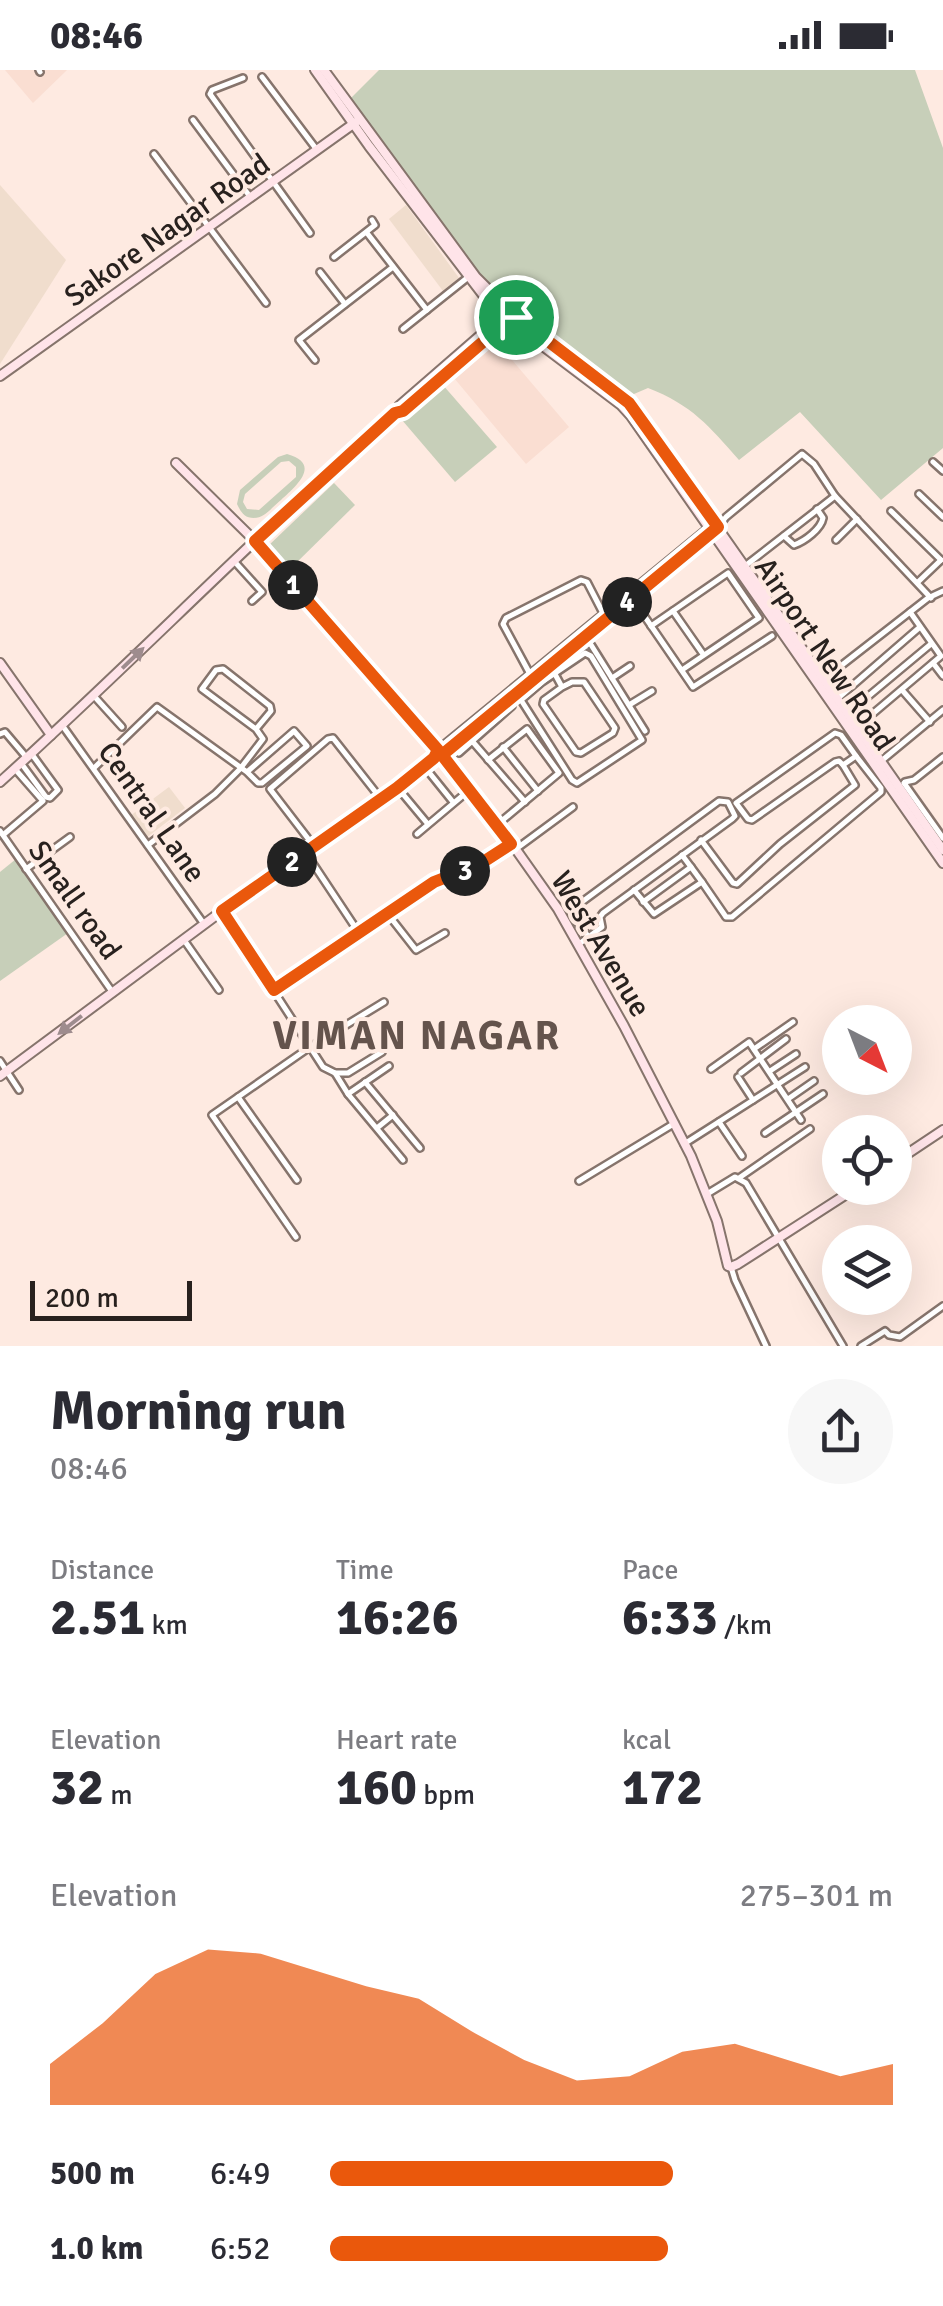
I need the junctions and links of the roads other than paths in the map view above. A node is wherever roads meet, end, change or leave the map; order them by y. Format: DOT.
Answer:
graph roads {
  1 [pos="315,70"];
  2 [pos="324,70"];
  3 [pos="244,78"];
  4 [pos="262,78"];
  5 [pos="193,120"];
  6 [pos="357,122"];
  7 [pos="317,150"];
  8 [pos="154,154"];
  9 [pos="273,182"];
  10 [pos="251,198"];
  11 [pos="372,220"];
  12 [pos="209,228"];
  13 [pos="366,232"];
  14 [pos="310,233"];
  15 [pos="334,257"];
  16 [pos="393,267"];
  17 [pos="320,272"];
  18 [pos="468,278"];
  19 [pos="266,304"];
  20 [pos="345,304"];
  21 [pos="427,310"];
  22 [pos="509,315"];
  23 [pos="403,330"];
  24 [pos="315,360"];
  25 [pos="0,376"];
  26 [pos="933,462"];
  27 [pos="176,463"];
  28 [pos="943,472"];
  29 [pos="919,494"];
  30 [pos="835,496"];
  31 [pos="817,510"];
  32 [pos="891,511"];
  33 [pos="943,517"];
  34 [pos="857,518"];
  35 [pos="714,527"];
  36 [pos="784,536"];
  37 [pos="836,540"];
  38 [pos="255,541"];
  39 [pos="942,559"];
  40 [pos="234,561"];
  41 [pos="745,566"];
  42 [pos="918,582"];
  43 [pos="642,586"];
  44 [pos="943,591"];
  45 [pos="632,598"];
  46 [pos="932,598"];
  47 [pos="252,601"];
  48 [pos="673,611"];
  49 [pos="910,612"];
  50 [pos="604,615"];
  51 [pos="651,626"];
  52 [pos="920,628"];
  53 [pos="584,634"];
  54 [pos="772,636"];
  55 [pos="932,644"];
  56 [pos="703,655"];
  57 [pos="0,663"];
  58 [pos="933,663"];
  59 [pos="630,666"];
  60 [pos="552,669"];
  61 [pos="682,670"];
  62 [pos="531,674"];
  63 [pos="943,676"];
  64 [pos="612,678"];
  65 [pos="824,679"];
  66 [pos="562,687"];
  67 [pos="902,689"];
  68 [pos="652,691"];
  69 [pos="513,692"];
  70 [pos="94,696"];
  71 [pos="837,699"];
  72 [pos="512,706"];
  73 [pos="630,706"];
  74 [pos="943,710"];
  75 [pos="847,714"];
  76 [pos="930,722"];
  77 [pos="62,726"];
  78 [pos="122,727"];
  79 [pos="857,727"];
  80 [pos="256,729"];
  81 [pos="645,731"];
  82 [pos="0,734"];
  83 [pos="52,735"];
  84 [pos="470,738"];
  85 [pos="503,747"];
  86 [pos="438,754"];
  87 [pos="459,754"];
  88 [pos="856,756"];
  89 [pos="943,757"];
  90 [pos="488,760"];
  91 [pos="23,761"];
  92 [pos="880,762"];
  93 [pos="843,765"];
  94 [pos="424,766"];
  95 [pos="94,768"];
  96 [pos="243,771"];
  97 [pos="1,779"];
  98 [pos="900,785"];
  99 [pos="397,788"];
  100 [pos="538,792"];
  101 [pos="461,796"];
  102 [pos="381,799"];
  103 [pos="525,802"];
  104 [pos="454,803"];
  105 [pos="733,803"];
  106 [pos="573,807"];
  107 [pos="428,824"];
  108 [pos="498,824"];
  109 [pos="1,833"];
  110 [pos="417,834"];
  111 [pos="70,837"];
  112 [pos="943,838"];
  113 [pos="702,840"];
  114 [pos="148,845"];
  115 [pos="513,846"];
  116 [pos="310,850"];
  117 [pos="943,850"];
  118 [pos="682,855"];
  119 [pos="943,863"];
  120 [pos="690,868"];
  121 [pos="26,869"];
  122 [pos="702,882"];
  123 [pos="634,890"];
  124 [pos="643,902"];
  125 [pos="222,911"];
  126 [pos="387,912"];
  127 [pos="204,924"];
  128 [pos="358,933"];
  129 [pos="446,933"];
  130 [pos="588,936"];
  131 [pos="184,940"];
  132 [pos="579,944"];
  133 [pos="219,990"];
  134 [pos="274,990"];
  135 [pos="112,994"];
  136 [pos="384,1002"];
  137 [pos="792,1022"];
  138 [pos="786,1039"];
  139 [pos="310,1047"];
  140 [pos="754,1049"];
  141 [pos="382,1052"];
  142 [pos="796,1054"];
  143 [pos="760,1058"];
  144 [pos="0,1061"];
  145 [pos="390,1066"];
  146 [pos="805,1068"];
  147 [pos="711,1069"];
  148 [pos="769,1072"];
  149 [pos="335,1073"];
  150 [pos="3,1074"];
  151 [pos="814,1081"];
  152 [pos="365,1082"];
  153 [pos="778,1086"];
  154 [pos="19,1090"];
  155 [pos="348,1094"];
  156 [pos="822,1095"];
  157 [pos="238,1097"];
  158 [pos="787,1099"];
  159 [pos="753,1100"];
  160 [pos="796,1113"];
  161 [pos="393,1115"];
  162 [pos="801,1120"];
  163 [pos="719,1122"];
  164 [pos="674,1123"];
  165 [pos="376,1128"];
  166 [pos="810,1129"];
  167 [pos="943,1130"];
  168 [pos="765,1133"];
  169 [pos="684,1144"];
  170 [pos="420,1148"];
  171 [pos="912,1151"];
  172 [pos="742,1156"];
  173 [pos="404,1160"];
  174 [pos="739,1178"];
  175 [pos="297,1180"];
  176 [pos="579,1181"];
  177 [pos="707,1194"];
  178 [pos="829,1205"];
  179 [pos="296,1237"];
  180 [pos="777,1237"];
  181 [pos="731,1268"];
  182 [pos="943,1306"];
  183 [pos="766,1346"];
  184 [pos="844,1346"];
  185 [pos="862,1346"];
  1 -- 6 [label="street, Airport New Road"];
  2 -- 6 [label="street, Airport New Road"];
  3 -- 9 [label="street"];
  4 -- 7 [label="street"];
  5 -- 10 [label="street"];
  6 -- 7 [label="street, Sakore Nagar Road"];
  6 -- 18 [label="street, Airport New Road"];
  6 -- 22 [label="street, Airport New Road"];
  7 -- 9 [label="street, Sakore Nagar Road"];
  8 -- 12 [label="street"];
  9 -- 10 [label="street, Sakore Nagar Road"];
  9 -- 14 [label="street"];
  10 -- 12 [label="street, Sakore Nagar Road"];
  11 -- 13 [label="street"];
  12 -- 19 [label="street"];
  12 -- 25 [label="street, Sakore Nagar Road"];
  13 -- 15 [label="street"];
  13 -- 16 [label="street"];
  16 -- 20 [label="street"];
  16 -- 21 [label="street"];
  17 -- 20 [label="street"];
  18 -- 21 [label="street"];
  18 -- 22 [label="street, Airport New Road"];
  20 -- 24 [label="street"];
  21 -- 23 [label="street"];
  22 -- 35 [label="street, Airport New Road"];
  22 -- 38 [label="street"];
  26 -- 28 [label="street"];
  27 -- 38 [label="street, West Avenue"];
  29 -- 33 [label="street"];
  30 -- 31 [label="street"];
  30 -- 34 [label="street"];
  30 -- 35 [label="street"];
  31 -- 36 [label="street"];
  31 -- 36 [label="street"];
  32 -- 39 [label="street"];
  34 -- 37 [label="street"];
  34 -- 42 [label="street"];
  35 -- 41 [label="street, Airport New Road"];
  35 -- 43 [label="street"];
  35 -- 119 [label="street, Airport New Road"];
  36 -- 41 [label="street"];
  38 -- 40 [label="street"];
  38 -- 86 [label="street, West Avenue"];
  39 -- 42 [label="street"];
  40 -- 47 [label="street"];
  70 -- 40 [label="street, one-way"];
  41 -- 65 [label="street, Airport New Road"];
  42 -- 46 [label="street"];
  43 -- 45 [label="street"];
  43 -- 50 [label="street"];
  44 -- 46 [label="street"];
  45 -- 51 [label="street"];
  45 -- 53 [label="street"];
  46 -- 49 [label="street"];
  48 -- 51 [label="street"];
  48 -- 56 [label="street"];
  48 -- 56 [label="street"];
  49 -- 52 [label="street"];
  49 -- 65 [label="street"];
  50 -- 53 [label="street"];
  50 -- 62 [label="street"];
  51 -- 61 [label="street"];
  52 -- 55 [label="street"];
  52 -- 71 [label="street"];
  53 -- 60 [label="street"];
  53 -- 62 [label="street"];
  53 -- 64 [label="street"];
  54 -- 61 [label="street"];
  55 -- 58 [label="street"];
  55 -- 75 [label="street"];
  56 -- 61 [label="street"];
  57 -- 83 [label="street"];
  58 -- 63 [label="street"];
  58 -- 67 [label="street"];
  59 -- 64 [label="street"];
  60 -- 60 [label="street"];
  60 -- 66 [label="street"];
  60 -- 69 [label="street"];
  62 -- 69 [label="street"];
  64 -- 73 [label="street"];
  65 -- 71 [label="street, Airport New Road"];
  66 -- 66 [label="street"];
  67 -- 76 [label="street"];
  67 -- 79 [label="street"];
  68 -- 73 [label="street"];
  69 -- 84 [label="street"];
  69 -- 86 [label="street"];
  70 -- 77 [label="street"];
  70 -- 78 [label="street"];
  71 -- 75 [label="street, Airport New Road"];
  72 -- 84 [label="street"];
  73 -- 81 [label="street"];
  74 -- 76 [label="street"];
  75 -- 79 [label="street, Airport New Road"];
  76 -- 92 [label="street"];
  77 -- 83 [label="street"];
  77 -- 95 [label="street, Central Lane"];
  79 -- 92 [label="street, Airport New Road"];
  80 -- 80 [label="street"];
  80 -- 96 [label="street"];
  82 -- 91 [label="street"];
  83 -- 91 [label="street"];
  84 -- 86 [label="street"];
  84 -- 87 [label="street"];
  84 -- 90 [label="street"];
  85 -- 90 [label="street"];
  85 -- 100 [label="street"];
  85 -- 100 [label="street"];
  86 -- 94 [label="street"];
  86 -- 108 [label="street, West Avenue"];
  88 -- 93 [label="street"];
  88 -- 105 [label="street"];
  88 -- 122 [label="street"];
  89 -- 98 [label="street"];
  90 -- 103 [label="street"];
  91 -- 91 [label="street"];
  91 -- 97 [label="street"];
  91 -- 109 [label="street"];
  92 -- 98 [label="street, Airport New Road"];
  93 -- 105 [label="street"];
  93 -- 113 [label="street"];
  94 -- 99 [label="street"];
  94 -- 104 [label="street"];
  95 -- 96 [label="street"];
  95 -- 114 [label="street, Central Lane"];
  96 -- 96 [label="street"];
  96 -- 114 [label="street"];
  98 -- 112 [label="street"];
  98 -- 117 [label="street, Airport New Road"];
  99 -- 102 [label="street"];
  99 -- 107 [label="street"];
  100 -- 103 [label="street"];
  101 -- 104 [label="street"];
  102 -- 116 [label="street"];
  102 -- 116 [label="street"];
  103 -- 108 [label="street"];
  104 -- 107 [label="street"];
  105 -- 113 [label="street"];
  105 -- 130 [label="street"];
  106 -- 115 [label="street"];
  107 -- 110 [label="street"];
  108 -- 115 [label="street, West Avenue"];
  109 -- 121 [label="street, Small road"];
  111 -- 121 [label="street"];
  113 -- 118 [label="street"];
  114 -- 127 [label="street, Central Lane"];
  115 -- 126 [label="street"];
  115 -- 132 [label="street, West Avenue"];
  116 -- 125 [label="street"];
  116 -- 128 [label="street"];
  118 -- 120 [label="street"];
  118 -- 123 [label="street"];
  120 -- 122 [label="street"];
  120 -- 124 [label="street"];
  121 -- 135 [label="street, Small road"];
  122 -- 124 [label="street"];
  123 -- 124 [label="street"];
  123 -- 130 [label="street"];
  125 -- 127 [label="street"];
  125 -- 134 [label="street"];
  126 -- 128 [label="street"];
  126 -- 129 [label="street"];
  127 -- 131 [label="street"];
  128 -- 134 [label="street"];
  130 -- 132 [label="street"];
  131 -- 133 [label="street"];
  131 -- 135 [label="street"];
  132 -- 164 [label="street, West Avenue"];
  134 -- 139 [label="street"];
  135 -- 150 [label="street, one-way"];
  136 -- 139 [label="street"];
  137 -- 140 [label="street"];
  138 -- 143 [label="street"];
  139 -- 149 [label="street"];
  139 -- 157 [label="street"];
  140 -- 143 [label="street"];
  140 -- 147 [label="street"];
  141 -- 149 [label="street"];
  142 -- 148 [label="street"];
  143 -- 148 [label="street"];
  143 -- 159 [label="street"];
  144 -- 150 [label="street"];
  145 -- 152 [label="street"];
  146 -- 153 [label="street"];
  148 -- 153 [label="street"];
  149 -- 155 [label="street"];
  150 -- 154 [label="street"];
  151 -- 158 [label="street"];
  152 -- 155 [label="street"];
  152 -- 161 [label="street"];
  153 -- 158 [label="street"];
  153 -- 159 [label="street"];
  155 -- 165 [label="street"];
  156 -- 160 [label="street"];
  157 -- 175 [label="street"];
  157 -- 179 [label="street"];
  158 -- 160 [label="street"];
  159 -- 163 [label="street"];
  160 -- 162 [label="street"];
  160 -- 168 [label="street"];
  161 -- 165 [label="street"];
  161 -- 170 [label="street"];
  163 -- 169 [label="street"];
  163 -- 172 [label="street"];
  164 -- 169 [label="street, West Avenue"];
  164 -- 176 [label="street"];
  165 -- 173 [label="street"];
  166 -- 174 [label="street"];
  167 -- 171 [label="street"];
  169 -- 177 [label="street, West Avenue"];
  174 -- 177 [label="street"];
  174 -- 180 [label="street"];
  177 -- 181 [label="street, West Avenue"];
  178 -- 180 [label="street"];
  180 -- 181 [label="street"];
  180 -- 184 [label="street"];
  181 -- 183 [label="street"];
  182 -- 185 [label="street"];
}
